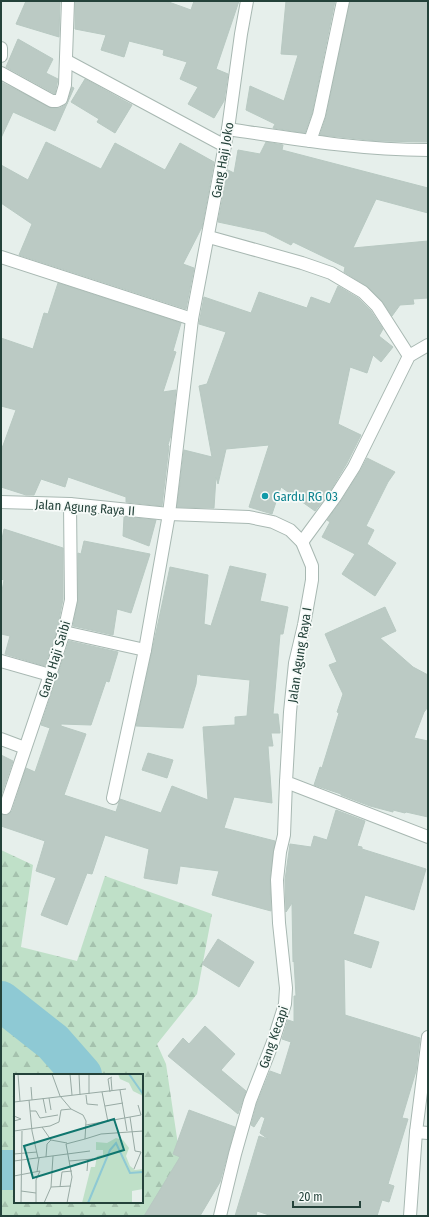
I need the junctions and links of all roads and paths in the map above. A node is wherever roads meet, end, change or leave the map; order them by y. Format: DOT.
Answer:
graph roads {
  1 [pos="68,1"];
  2 [pos="247,1"];
  3 [pos="342,1"];
  4 [pos="1,48"];
  5 [pos="1,56"];
  6 [pos="67,61"];
  7 [pos="1,73"];
  8 [pos="228,129"];
  9 [pos="310,141"];
  10 [pos="225,146"];
  11 [pos="428,150"];
  12 [pos="209,237"];
  13 [pos="1,257"];
  14 [pos="192,319"];
  15 [pos="428,346"];
  16 [pos="409,356"];
  17 [pos="1,502"];
  18 [pos="70,504"];
  19 [pos="169,514"];
  20 [pos="302,542"];
  21 [pos="64,632"];
  22 [pos="145,650"];
  23 [pos="1,660"];
  24 [pos="50,675"];
  25 [pos="1,739"];
  26 [pos="25,748"];
  27 [pos="286,782"];
  28 [pos="114,798"];
  29 [pos="5,808"];
  30 [pos="428,837"];
  31 [pos="428,1037"];
  32 [pos="416,1132"];
  33 [pos="428,1133"];
  34 [pos="220,1216"];
  35 [pos="410,1216"];
  1 -- 6 [label="street"];
  2 -- 8 [label="street, Gang Haji Joko"];
  3 -- 9 [label="street"];
  4 -- 5 [label="street"];
  6 -- 7 [label="street"];
  6 -- 10 [label="street"];
  8 -- 9 [label="street"];
  8 -- 10 [label="street, Gang Haji Joko"];
  9 -- 11 [label="street"];
  10 -- 12 [label="street, Gang Haji Joko"];
  12 -- 14 [label="street, Gang Haji Joko"];
  12 -- 16 [label="street"];
  13 -- 14 [label="street"];
  14 -- 19 [label="street, Gang Haji Joko"];
  15 -- 16 [label="street"];
  16 -- 20 [label="street"];
  17 -- 18 [label="street, Jalan Agung Raya II"];
  18 -- 19 [label="street, Jalan Agung Raya II"];
  18 -- 21 [label="street, Gang Haji Saibi"];
  19 -- 20 [label="street, Jalan Agung Raya I"];
  19 -- 22 [label="street, Gang Haji Joko"];
  20 -- 27 [label="street, Jalan Agung Raya I"];
  21 -- 22 [label="street"];
  21 -- 24 [label="street, Gang Haji Saibi"];
  22 -- 28 [label="street, Gang Haji Joko"];
  23 -- 24 [label="street"];
  24 -- 26 [label="street, Gang Haji Saibi"];
  25 -- 26 [label="street"];
  26 -- 29 [label="street, Gang Haji Saibi"];
  27 -- 30 [label="street"];
  27 -- 34 [label="street, Gang Kecapi"];
  31 -- 32 [label="street"];
  32 -- 33 [label="street"];
  32 -- 35 [label="street"];
}
